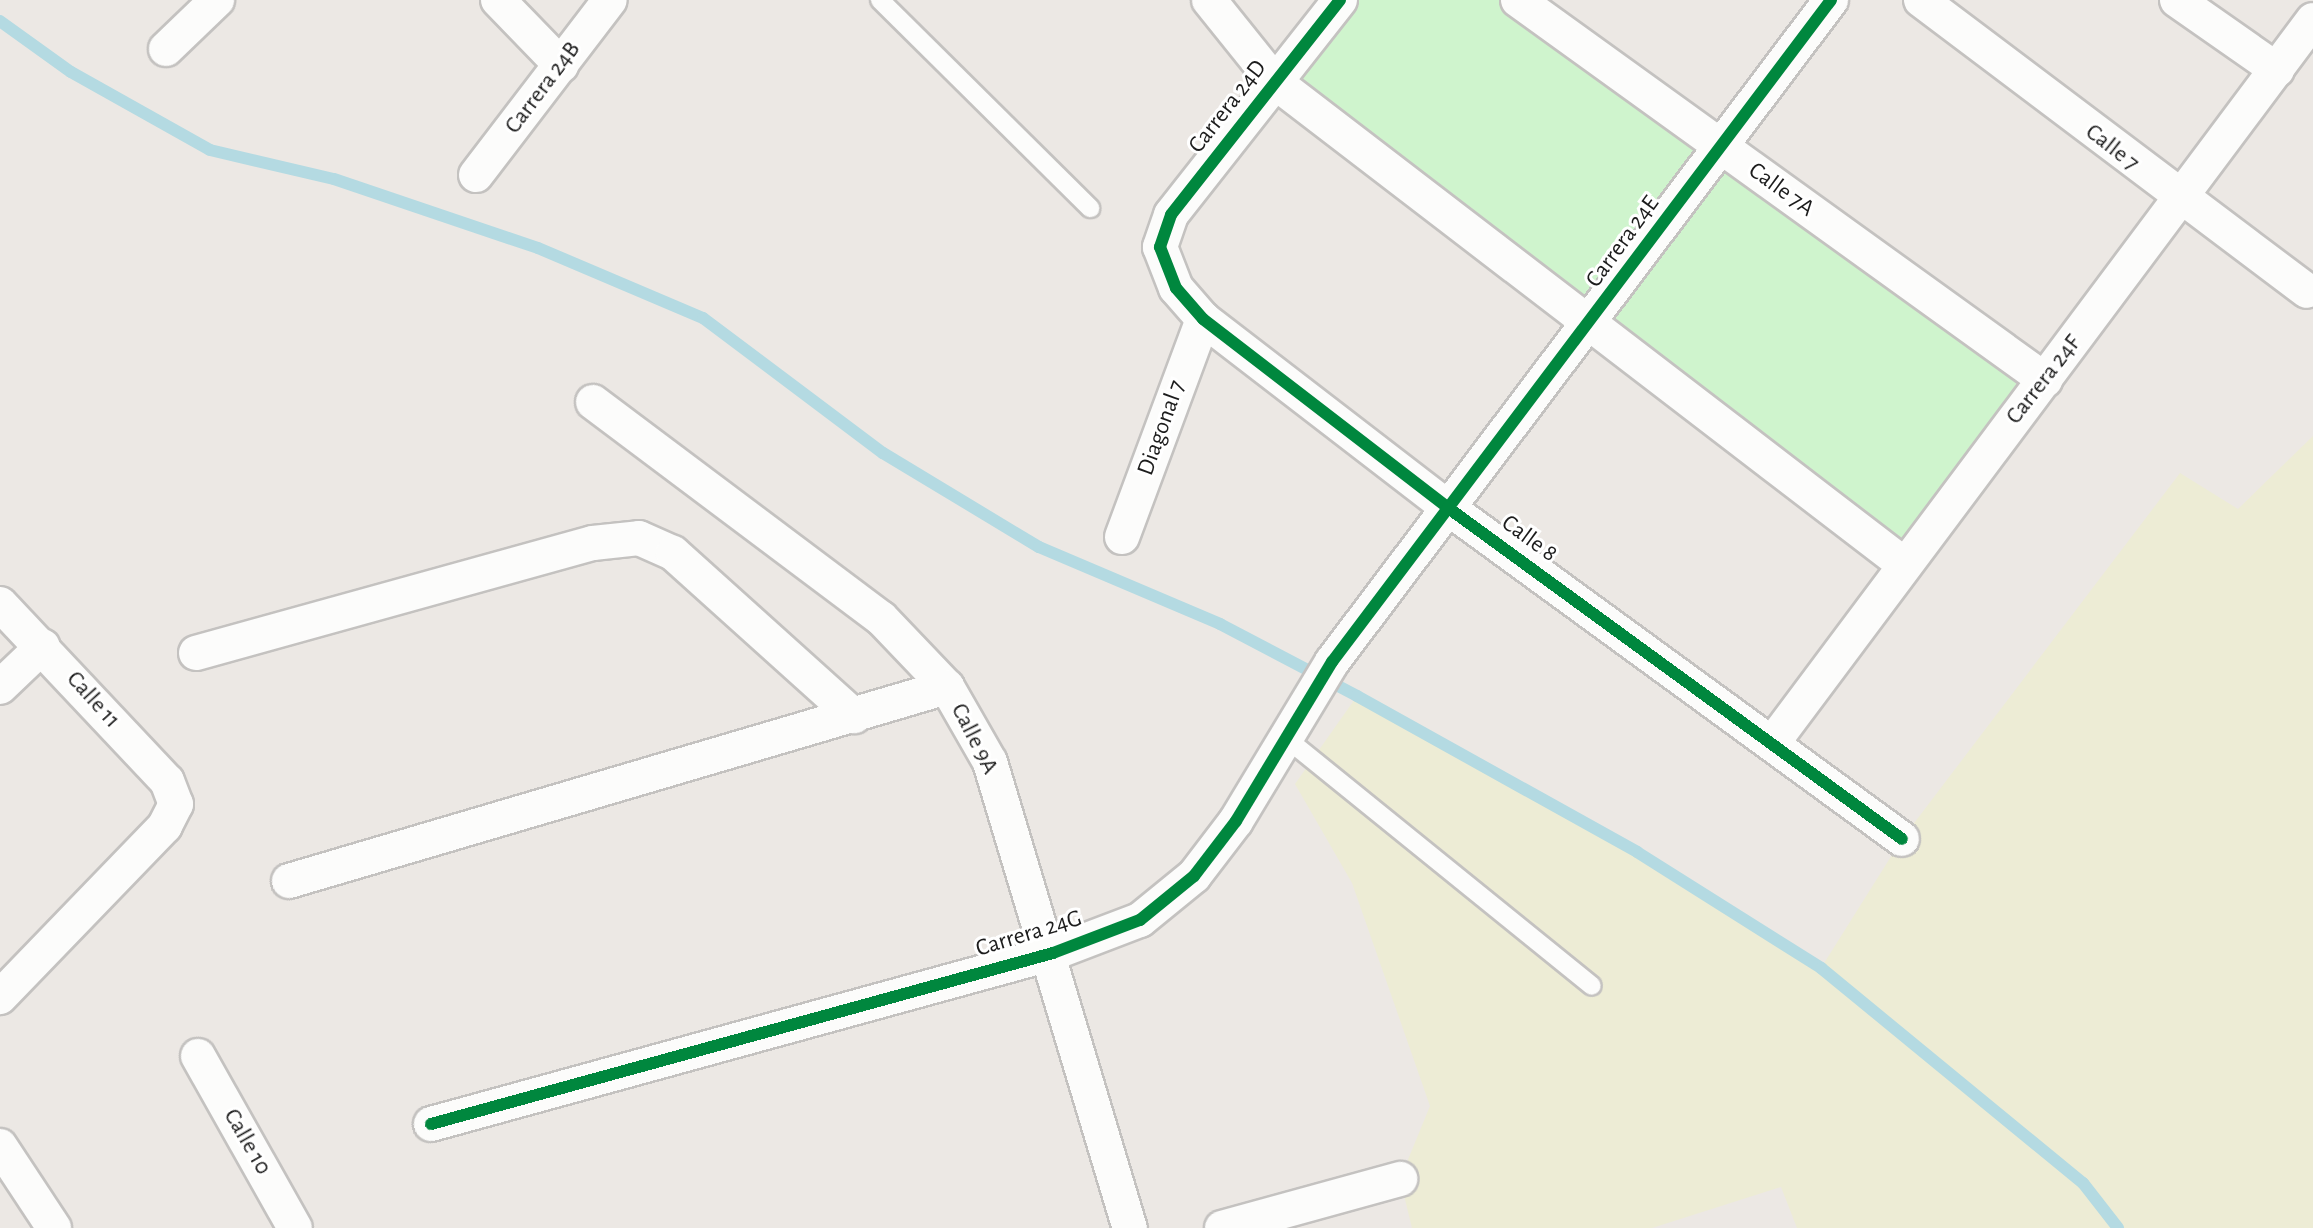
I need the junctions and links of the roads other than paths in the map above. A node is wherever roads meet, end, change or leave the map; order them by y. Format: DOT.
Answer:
graph roads {
  1 [pos="217,0"];
  2 [pos="498,0"];
  3 [pos="610,0"];
  4 [pos="880,0"];
  5 [pos="1209,0"];
  6 [pos="1340,0"];
  7 [pos="1518,0"];
  8 [pos="1831,0"];
  9 [pos="1921,0"];
  10 [pos="2177,0"];
  11 [pos="2313,20"];
  12 [pos="166,49"];
  13 [pos="561,65"];
  14 [pos="2277,70"];
  15 [pos="1275,82"];
  16 [pos="1720,146"];
  17 [pos="476,175"];
  18 [pos="2180,201"];
  19 [pos="1090,208"];
  20 [pos="1160,247"];
  21 [pos="2307,291"];
  22 [pos="1203,319"];
  23 [pos="1590,326"];
  24 [pos="2045,380"];
  25 [pos="593,402"];
  26 [pos="1451,510"];
  27 [pos="1122,537"];
  28 [pos="1902,563"];
  29 [pos="0,604"];
  30 [pos="43,646"];
  31 [pos="196,653"];
  32 [pos="0,687"];
  33 [pos="947,687"];
  34 [pos="854,716"];
  35 [pos="1287,739"];
  36 [pos="1774,741"];
  37 [pos="1902,839"];
  38 [pos="289,881"];
  39 [pos="1053,953"];
  40 [pos="1592,986"];
  41 [pos="0,997"];
  42 [pos="198,1056"];
  43 [pos="431,1124"];
  44 [pos="0,1146"];
  45 [pos="1400,1179"];
  46 [pos="54,1228"];
  47 [pos="295,1228"];
  48 [pos="1130,1228"];
  49 [pos="1222,1228"];
  1 -- 12 [label="street"];
  2 -- 13 [label="street"];
  3 -- 13 [label="street, Carrera 24B"];
  4 -- 19 [label="lane"];
  5 -- 15 [label="street"];
  6 -- 15 [label="street, Carrera 24D"];
  7 -- 16 [label="street, Calle 7A"];
  8 -- 16 [label="street, Carrera 24E"];
  9 -- 18 [label="street, Calle 7"];
  10 -- 14 [label="street"];
  11 -- 14 [label="street, Carrera 24F"];
  13 -- 17 [label="street, Carrera 24B"];
  14 -- 18 [label="street, Carrera 24F"];
  15 -- 20 [label="street, Carrera 24D"];
  15 -- 23 [label="street"];
  16 -- 23 [label="street, Carrera 24E"];
  16 -- 24 [label="street, Calle 7A"];
  18 -- 21 [label="street, Calle 7"];
  18 -- 24 [label="street, Carrera 24F"];
  20 -- 22 [label="street, Calle 8"];
  22 -- 26 [label="street, Calle 8"];
  22 -- 27 [label="street, Diagonal 7"];
  23 -- 26 [label="street, Carrera 24E"];
  23 -- 28 [label="street"];
  24 -- 28 [label="street, Carrera 24F"];
  25 -- 33 [label="street, Calle 9A"];
  26 -- 35 [label="street, Carrera 24G"];
  26 -- 36 [label="street, Calle 8"];
  28 -- 36 [label="street, Carrera 24F"];
  29 -- 30 [label="street, Calle 11"];
  30 -- 32 [label="street"];
  30 -- 41 [label="street, Calle 11"];
  31 -- 34 [label="street"];
  33 -- 34 [label="street"];
  33 -- 39 [label="street, Calle 9A"];
  34 -- 38 [label="street"];
  35 -- 39 [label="street, Carrera 24G"];
  35 -- 40 [label="lane"];
  36 -- 37 [label="street, Calle 8"];
  39 -- 43 [label="street, Carrera 24G"];
  39 -- 48 [label="street, Calle 9A"];
  42 -- 47 [label="street, Calle 10"];
  44 -- 46 [label="street"];
  45 -- 49 [label="street"];
}
